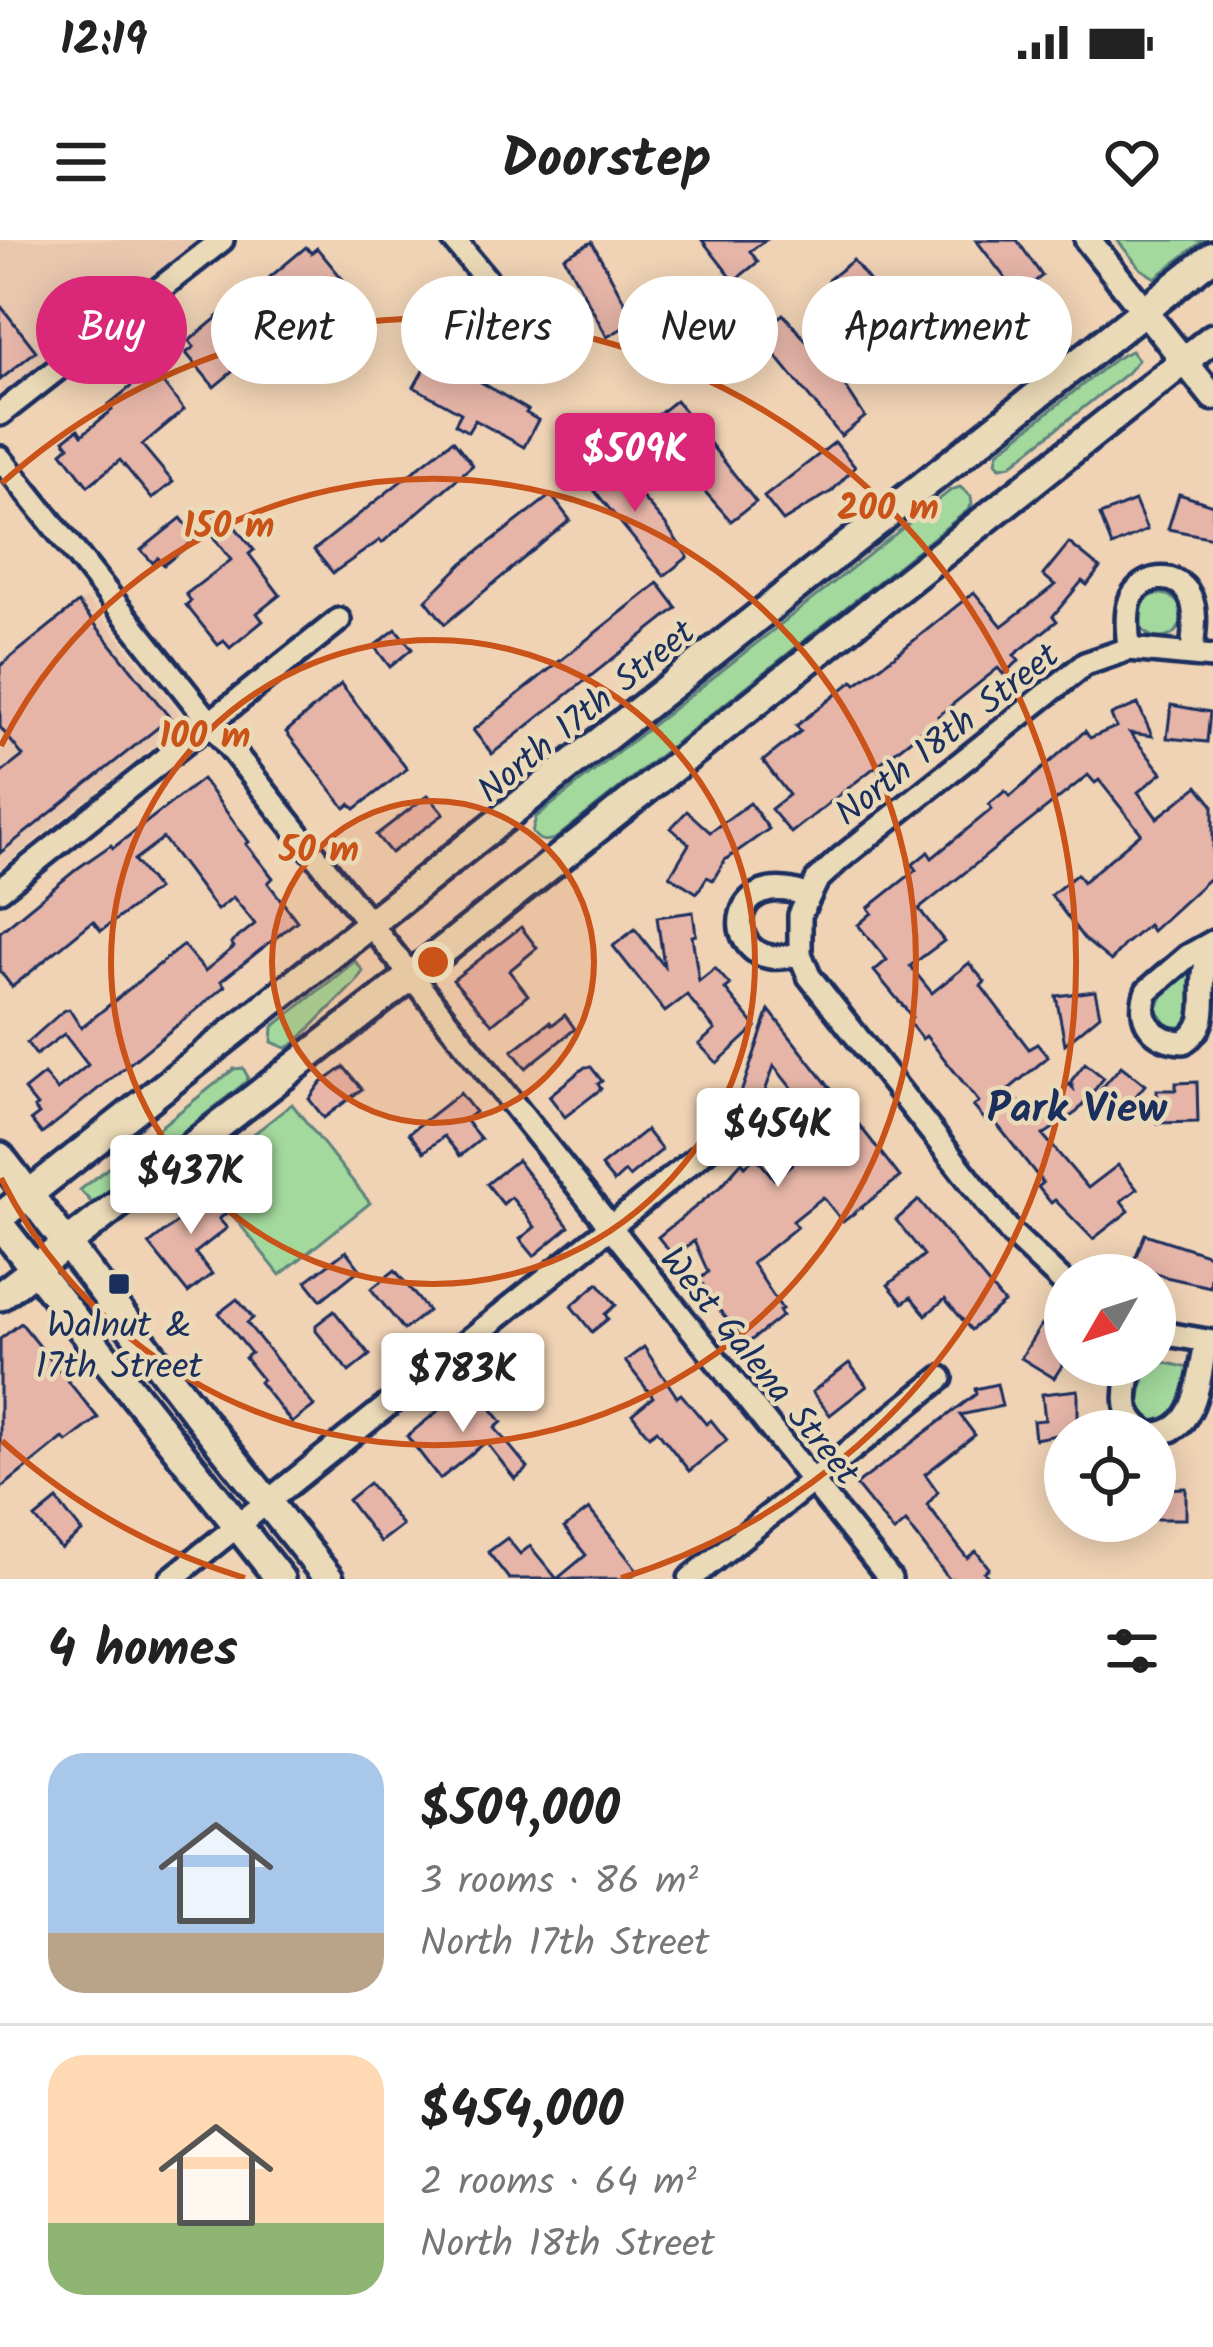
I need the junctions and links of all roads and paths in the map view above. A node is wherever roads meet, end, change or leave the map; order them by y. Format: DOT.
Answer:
graph roads {
  1 [pos="222,240"];
  2 [pos="454,240"];
  3 [pos="1088,240"];
  4 [pos="1213,256"];
  5 [pos="483,276"];
  6 [pos="1143,310"];
  7 [pos="1213,338"];
  8 [pos="1184,361"];
  9 [pos="1213,398"];
  10 [pos="0,414"];
  11 [pos="0,458"];
  12 [pos="339,620"];
  13 [pos="1129,649"];
  14 [pos="1202,655"];
  15 [pos="210,722"];
  16 [pos="0,890"];
  17 [pos="807,895"];
  18 [pos="371,926"];
  19 [pos="1213,945"];
  20 [pos="800,954"];
  21 [pos="411,976"];
  22 [pos="739,1124"];
  23 [pos="0,1157"];
  24 [pos="29,1195"];
  25 [pos="0,1221"];
  26 [pos="609,1229"];
  27 [pos="66,1244"];
  28 [pos="1044,1267"];
  29 [pos="35,1269"];
  30 [pos="0,1296"];
  31 [pos="1176,1336"];
  32 [pos="1209,1342"];
  33 [pos="941,1378"];
  34 [pos="1176,1428"];
  35 [pos="814,1484"];
  36 [pos="269,1502"];
  37 [pos="239,1525"];
  38 [pos="171,1579"];
  39 [pos="280,1579"];
  40 [pos="329,1579"];
  41 [pos="690,1579"];
  42 [pos="890,1579"];
  1 -- 10 [label="street"];
  2 -- 5 [label="street"];
  3 -- 6 [label="street"];
  4 -- 6 [label="main road, North 17th Street"];
  6 -- 8 [label="street"];
  6 -- 18 [label="main road, North 17th Street"];
  7 -- 8 [label="main road"];
  8 -- 9 [label="street"];
  8 -- 21 [label="main road"];
  11 -- 15 [label="street, West Galena Street"];
  12 -- 15 [label="street"];
  13 -- 14 [label="street, North 18th Street"];
  13 -- 14 [label="street"];
  13 -- 17 [label="street, North 18th Street"];
  15 -- 16 [label="street"];
  15 -- 18 [label="street, West Galena Street"];
  17 -- 20 [label="street"];
  17 -- 20 [label="street"];
  18 -- 21 [label="street, West Galena Street"];
  18 -- 24 [label="main road, North 17th Street"];
  19 -- 19 [label="street"];
  20 -- 28 [label="street"];
  21 -- 26 [label="street, West Galena Street"];
  21 -- 27 [label="main road"];
  22 -- 26 [label="street"];
  23 -- 24 [label="main road"];
  24 -- 25 [label="main road, North 17th Street"];
  24 -- 27 [label="main road"];
  25 -- 29 [label="main road"];
  26 -- 35 [label="street, West Galena Street"];
  26 -- 36 [label="street"];
  27 -- 29 [label="main road"];
  27 -- 36 [label="main road"];
  29 -- 30 [label="main road"];
  29 -- 37 [label="main road"];
  31 -- 32 [label="street"];
  32 -- 34 [label="street"];
  33 -- 35 [label="street"];
  35 -- 41 [label="street"];
  35 -- 42 [label="street, West Galena Street"];
  36 -- 37 [label="street"];
  36 -- 40 [label="main road"];
  37 -- 38 [label="street"];
  37 -- 39 [label="main road"];
}
